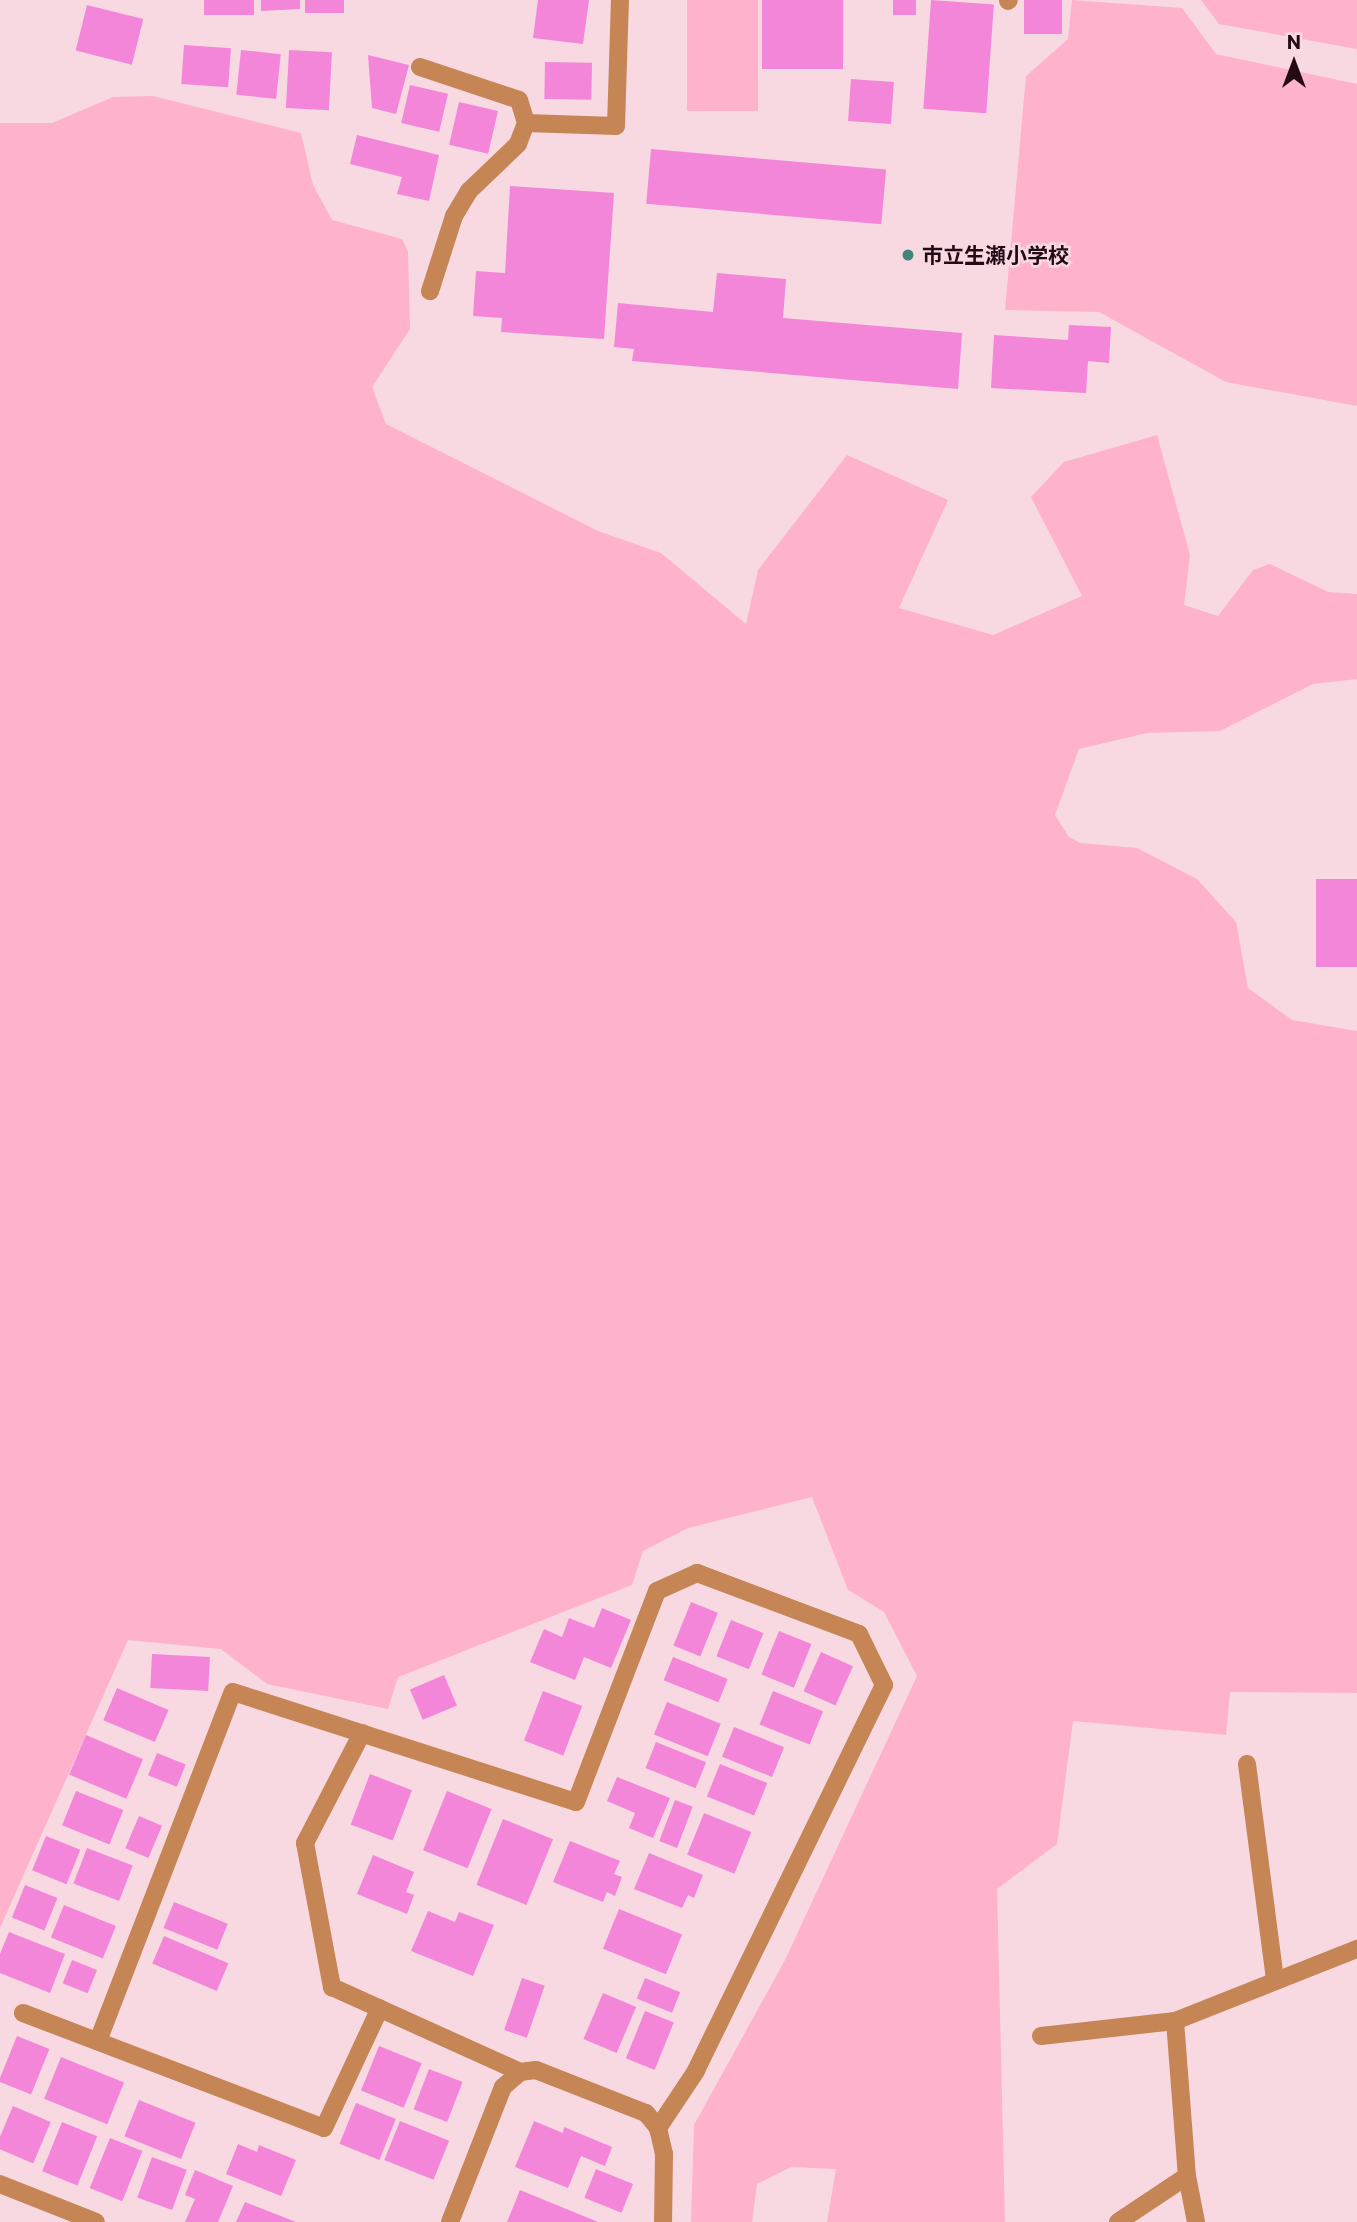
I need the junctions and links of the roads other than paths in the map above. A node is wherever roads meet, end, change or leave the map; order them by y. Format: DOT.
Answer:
graph roads {
  1 [pos="620,0"];
  2 [pos="420,67"];
  3 [pos="526,122"];
  4 [pos="430,291"];
  5 [pos="362,1733"];
  6 [pos="1247,1763"];
  7 [pos="1357,1949"];
  8 [pos="1275,1980"];
  9 [pos="380,2008"];
  10 [pos="23,2013"];
  11 [pos="1175,2021"];
  12 [pos="1041,2036"];
  13 [pos="98,2041"];
  14 [pos="520,2072"];
  15 [pos="658,2127"];
  16 [pos="1187,2176"];
  17 [pos="2,2191"];
  18 [pos="96,2222"];
  19 [pos="450,2222"];
  20 [pos="663,2222"];
  21 [pos="1118,2222"];
  22 [pos="1196,2222"];
  1 -- 3 [label="street"];
  2 -- 3 [label="street"];
  3 -- 4 [label="street"];
  5 -- 9 [label="street"];
  5 -- 13 [label="street"];
  5 -- 15 [label="street"];
  6 -- 8 [label="street"];
  7 -- 8 [label="street"];
  8 -- 11 [label="street"];
  9 -- 13 [label="street"];
  9 -- 14 [label="street"];
  10 -- 13 [label="street"];
  11 -- 12 [label="street"];
  11 -- 16 [label="street"];
  14 -- 15 [label="street"];
  14 -- 19 [label="street"];
  15 -- 20 [label="street"];
  16 -- 21 [label="street"];
  16 -- 22 [label="street"];
  17 -- 18 [label="street"];
}
